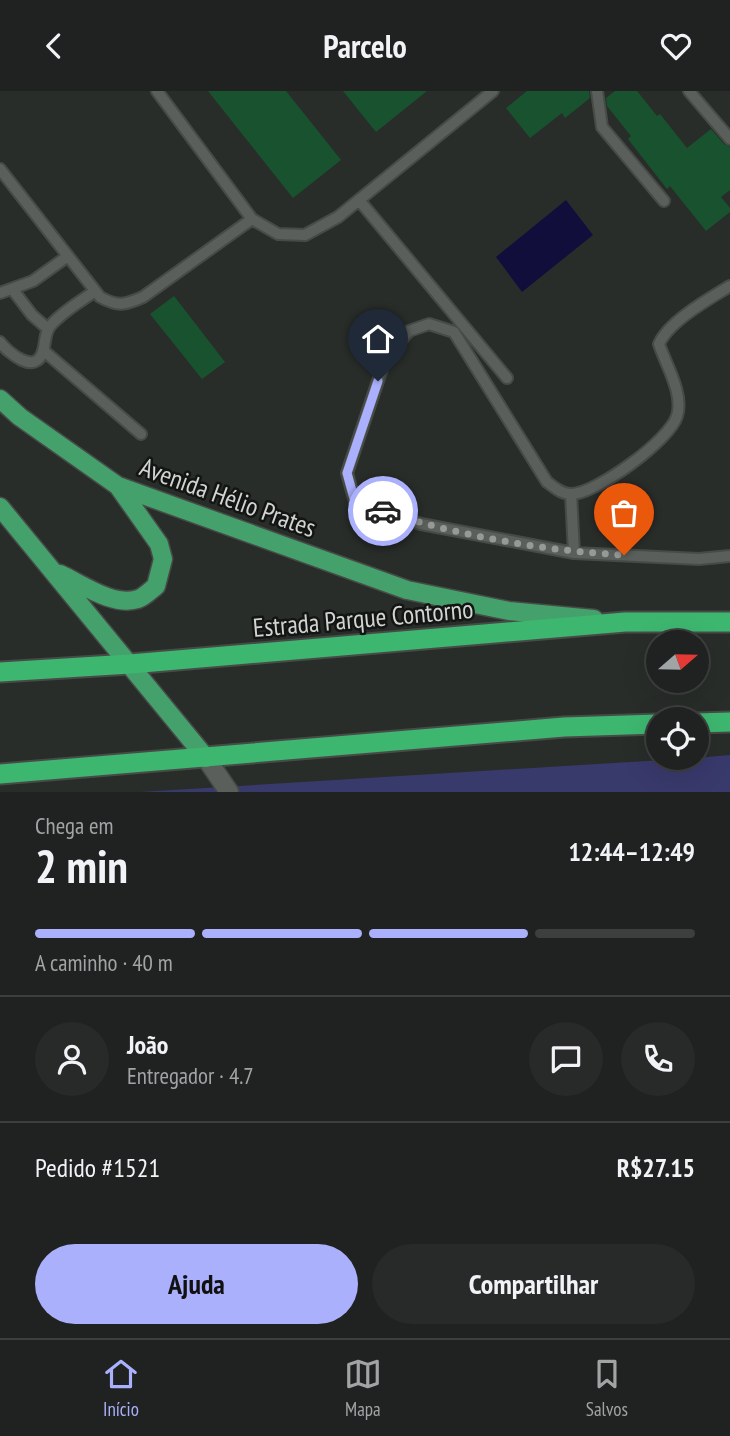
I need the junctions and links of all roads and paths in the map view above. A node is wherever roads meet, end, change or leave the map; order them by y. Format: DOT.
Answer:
graph roads {
  1 [pos="158,91"];
  2 [pos="493,91"];
  3 [pos="597,91"];
  4 [pos="689,91"];
  5 [pos="730,139"];
  6 [pos="0,169"];
  7 [pos="359,200"];
  8 [pos="664,201"];
  9 [pos="252,219"];
  10 [pos="68,256"];
  11 [pos="730,286"];
  12 [pos="13,290"];
  13 [pos="95,291"];
  14 [pos="0,293"];
  15 [pos="47,328"];
  16 [pos="0,342"];
  17 [pos="44,351"];
  18 [pos="507,378"];
  19 [pos="0,399"];
  20 [pos="141,434"];
  21 [pos="118,486"];
  22 [pos="571,494"];
  23 [pos="0,507"];
  24 [pos="574,553"];
  25 [pos="730,556"];
  26 [pos="54,572"];
  27 [pos="625,622"];
  28 [pos="730,622"];
  29 [pos="130,664"];
  30 [pos="0,672"];
  31 [pos="730,722"];
  32 [pos="709,723"];
  33 [pos="646,724"];
  34 [pos="206,758"];
  35 [pos="0,774"];
  36 [pos="229,792"];
  1 -- 9 [label="lane"];
  2 -- 7 [label="lane"];
  3 -- 8 [label="lane"];
  4 -- 5 [label="lane"];
  6 -- 10 [label="lane"];
  7 -- 9 [label="lane"];
  7 -- 18 [label="lane"];
  9 -- 13 [label="lane"];
  10 -- 12 [label="lane"];
  10 -- 13 [label="lane"];
  11 -- 22 [label="lane"];
  12 -- 14 [label="lane"];
  12 -- 15 [label="lane"];
  13 -- 15 [label="lane"];
  15 -- 17 [label="lane"];
  16 -- 17 [label="lane"];
  17 -- 20 [label="lane"];
  19 -- 21 [label="main road, Avenida Hélio Prates"];
  21 -- 26 [label="main road"];
  21 -- 27 [label="main road, Avenida Hélio Prates"];
  22 -- 24 [label="lane"];
  22 -- 24 [label="lane"];
  23 -- 26 [label="main road"];
  24 -- 25 [label="lane"];
  26 -- 29 [label="main road"];
  27 -- 28 [label="highway, Estrada Parque Contorno"];
  27 -- 29 [label="highway, Estrada Parque Contorno"];
  29 -- 30 [label="highway, Estrada Parque Contorno"];
  29 -- 34 [label="main road"];
  31 -- 32 [label="highway"];
  33 -- 34 [label="highway"];
  34 -- 35 [label="highway"];
  34 -- 36 [label="street"];
}
